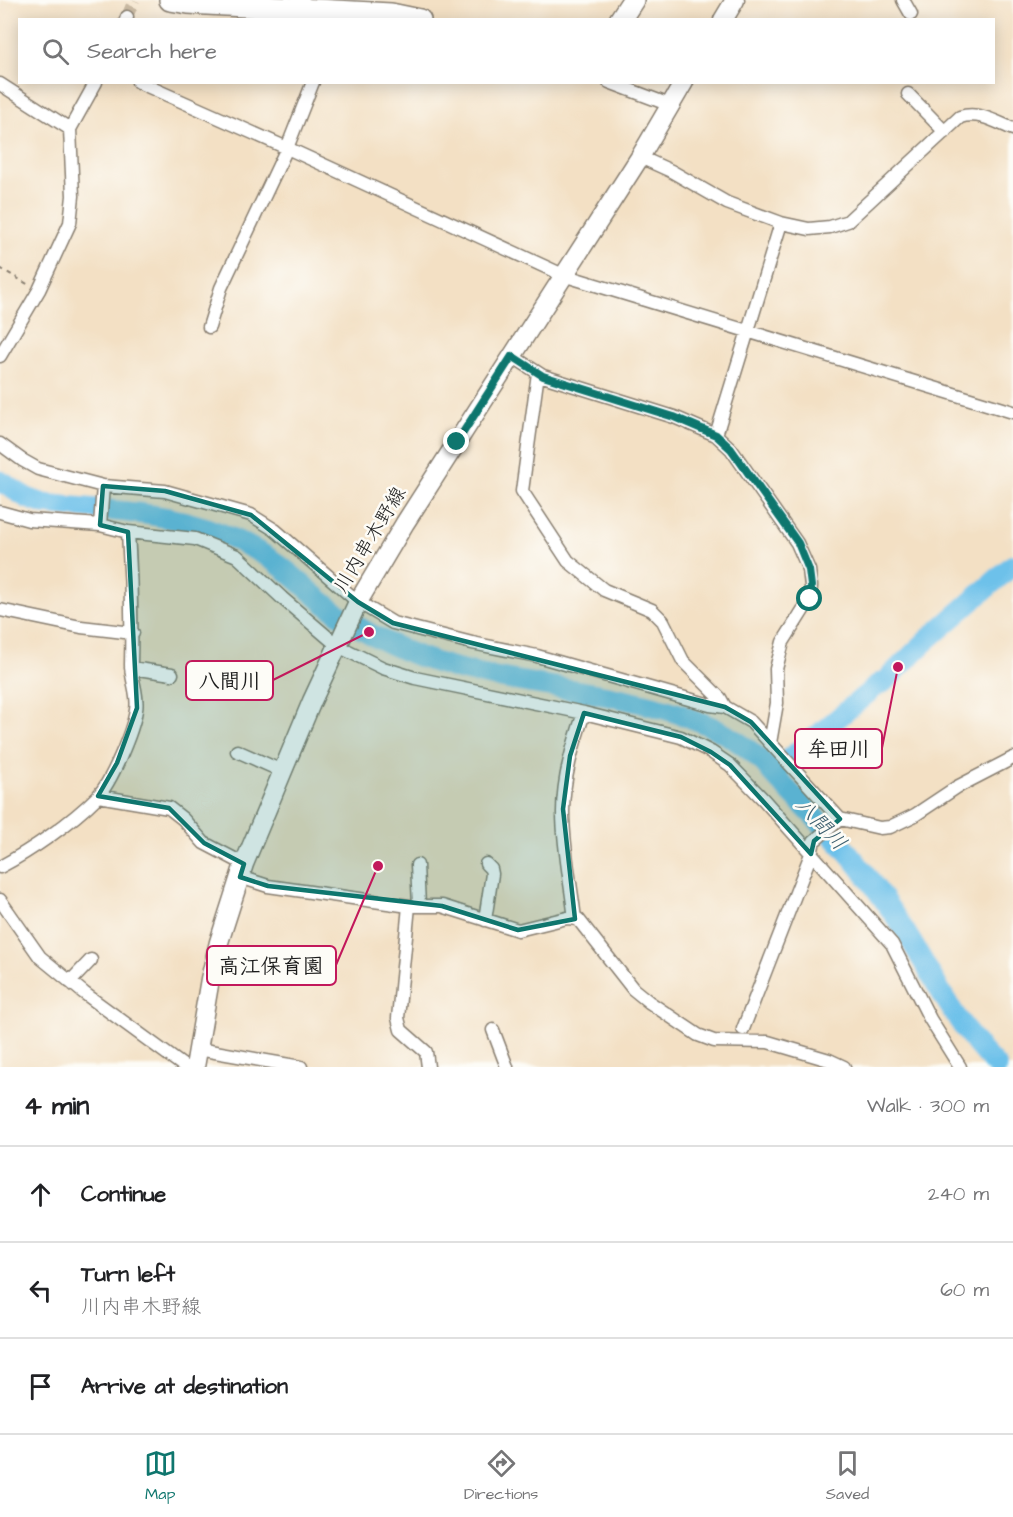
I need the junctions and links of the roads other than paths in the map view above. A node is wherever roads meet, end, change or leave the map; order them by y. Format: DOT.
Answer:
graph roads {
  1 [pos="170,0"];
  2 [pos="258,0"];
  3 [pos="331,0"];
  4 [pos="633,0"];
  5 [pos="735,0"];
  6 [pos="903,0"];
  7 [pos="911,14"];
  8 [pos="410,18"];
  9 [pos="621,18"];
  10 [pos="724,18"];
  11 [pos="0,84"];
  12 [pos="95,84"];
  13 [pos="143,84"];
  14 [pos="312,84"];
  15 [pos="614,84"];
  16 [pos="683,84"];
  17 [pos="908,94"];
  18 [pos="670,105"];
  19 [pos="70,129"];
  20 [pos="1013,129"];
  21 [pos="945,132"];
  22 [pos="287,148"];
  23 [pos="640,157"];
  24 [pos="781,223"];
  25 [pos="563,275"];
  26 [pos="209,327"];
  27 [pos="748,331"];
  28 [pos="512,356"];
  29 [pos="0,357"];
  30 [pos="538,373"];
  31 [pos="1013,412"];
  32 [pos="716,435"];
  33 [pos="0,444"];
  34 [pos="102,486"];
  35 [pos="0,512"];
  36 [pos="100,525"];
  37 [pos="128,532"];
  38 [pos="358,602"];
  39 [pos="0,610"];
  40 [pos="133,633"];
  41 [pos="338,646"];
  42 [pos="131,668"];
  43 [pos="172,674"];
  44 [pos="725,707"];
  45 [pos="584,712"];
  46 [pos="770,742"];
  47 [pos="237,751"];
  48 [pos="1013,758"];
  49 [pos="282,771"];
  50 [pos="98,796"];
  51 [pos="838,821"];
  52 [pos="811,854"];
  53 [pos="486,864"];
  54 [pos="417,865"];
  55 [pos="0,867"];
  56 [pos="242,871"];
  57 [pos="0,900"];
  58 [pos="414,905"];
  59 [pos="575,919"];
  60 [pos="485,920"];
  61 [pos="91,960"];
  62 [pos="70,982"];
  63 [pos="743,1029"];
  64 [pos="493,1030"];
  65 [pos="196,1058"];
  66 [pos="185,1067"];
  67 [pos="301,1067"];
  68 [pos="428,1067"];
  69 [pos="507,1067"];
  70 [pos="844,1067"];
  71 [pos="960,1067"];
  1 -- 8 [label="highway"];
  2 -- 3 [label="highway"];
  4 -- 9 [label="highway"];
  5 -- 10 [label="main road"];
  6 -- 7 [label="street"];
  11 -- 19 [label="street"];
  12 -- 19 [label="street"];
  13 -- 22 [label="street"];
  14 -- 22 [label="street"];
  15 -- 18 [label="street"];
  16 -- 18 [label="main road, 川内串木野線"];
  17 -- 21 [label="street"];
  18 -- 23 [label="main road, 川内串木野線"];
  19 -- 29 [label="street"];
  20 -- 21 [label="street"];
  21 -- 24 [label="street"];
  22 -- 25 [label="street"];
  22 -- 26 [label="street"];
  23 -- 24 [label="street"];
  23 -- 25 [label="main road, 川内串木野線"];
  24 -- 27 [label="street"];
  25 -- 27 [label="street"];
  25 -- 28 [label="main road, 川内串木野線"];
  27 -- 31 [label="street"];
  27 -- 32 [label="street"];
  28 -- 30 [label="street"];
  28 -- 38 [label="main road, 川内串木野線"];
  30 -- 32 [label="street"];
  30 -- 44 [label="street"];
  32 -- 46 [label="street"];
  33 -- 34 [label="street"];
  34 -- 36 [label="street"];
  34 -- 38 [label="street"];
  35 -- 36 [label="street"];
  36 -- 37 [label="street"];
  37 -- 40 [label="street"];
  37 -- 41 [label="street"];
  38 -- 41 [label="main road, 川内串木野線"];
  38 -- 44 [label="street"];
  39 -- 40 [label="street"];
  40 -- 42 [label="street"];
  41 -- 45 [label="street"];
  41 -- 49 [label="main road, 川内串木野線"];
  42 -- 43 [label="street"];
  42 -- 50 [label="street"];
  44 -- 46 [label="street"];
  45 -- 52 [label="street"];
  45 -- 59 [label="street"];
  46 -- 51 [label="street"];
  47 -- 49 [label="street"];
  48 -- 51 [label="street"];
  49 -- 56 [label="main road, 川内串木野線"];
  50 -- 55 [label="street"];
  50 -- 56 [label="street"];
  51 -- 52 [label="street"];
  52 -- 63 [label="street"];
  52 -- 71 [label="street"];
  53 -- 60 [label="street"];
  54 -- 58 [label="street"];
  56 -- 58 [label="street"];
  56 -- 65 [label="main road, 川内串木野線"];
  57 -- 62 [label="street"];
  58 -- 60 [label="street"];
  58 -- 68 [label="street"];
  59 -- 60 [label="street"];
  59 -- 70 [label="street"];
  61 -- 62 [label="street"];
  62 -- 66 [label="street"];
  64 -- 69 [label="street"];
  65 -- 67 [label="street"];
}
